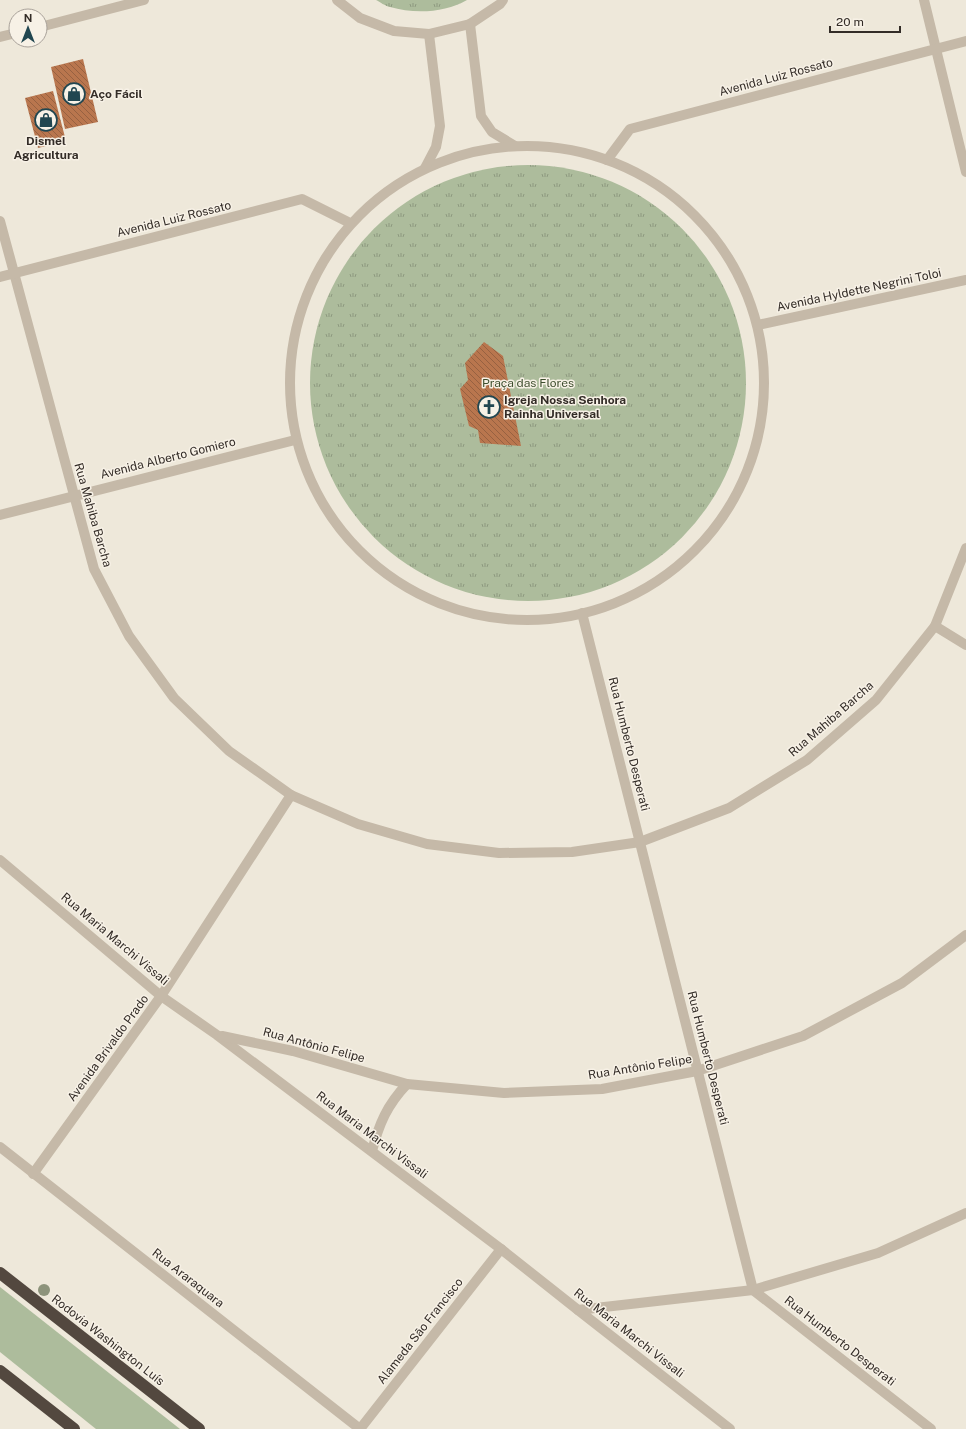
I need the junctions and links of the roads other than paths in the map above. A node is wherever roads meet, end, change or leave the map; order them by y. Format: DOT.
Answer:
graph roads {
  1 [pos="144,0"];
  2 [pos="337,0"];
  3 [pos="503,0"];
  4 [pos="924,0"];
  5 [pos="470,24"];
  6 [pos="48,25"];
  7 [pos="429,34"];
  8 [pos="966,42"];
  9 [pos="935,49"];
  10 [pos="515,146"];
  11 [pos="608,160"];
  12 [pos="425,168"];
  13 [pos="966,172"];
  14 [pos="0,221"];
  15 [pos="350,223"];
  16 [pos="14,273"];
  17 [pos="0,276"];
  18 [pos="966,280"];
  19 [pos="758,325"];
  20 [pos="296,440"];
  21 [pos="73,495"];
  22 [pos="0,515"];
  23 [pos="966,548"];
  24 [pos="582,613"];
  25 [pos="935,626"];
  26 [pos="966,645"];
  27 [pos="292,795"];
  28 [pos="640,842"];
  29 [pos="0,860"];
  30 [pos="966,935"];
  31 [pos="161,996"];
  32 [pos="218,1035"];
  33 [pos="698,1071"];
  34 [pos="407,1084"];
  35 [pos="0,1147"];
  36 [pos="372,1151"];
  37 [pos="33,1174"];
  38 [pos="966,1213"];
  39 [pos="501,1249"];
  40 [pos="0,1273"];
  41 [pos="752,1290"];
  42 [pos="578,1310"];
  43 [pos="0,1371"];
  44 [pos="74,1429"];
  45 [pos="199,1429"];
  46 [pos="360,1429"];
  47 [pos="730,1429"];
  48 [pos="931,1429"];
  1 -- 6 [label="street"];
  2 -- 7 [label="street"];
  3 -- 5 [label="street"];
  4 -- 9 [label="street"];
  5 -- 7 [label="street"];
  5 -- 10 [label="street"];
  7 -- 12 [label="street"];
  8 -- 9 [label="street, Avenida Luiz Rossato"];
  9 -- 11 [label="street, Avenida Luiz Rossato"];
  9 -- 13 [label="street"];
  10 -- 11 [label="street"];
  10 -- 12 [label="street"];
  11 -- 19 [label="street"];
  12 -- 15 [label="street"];
  14 -- 16 [label="street, Rua Mahiba Barcha"];
  15 -- 16 [label="street, Avenida Luiz Rossato"];
  15 -- 20 [label="street"];
  16 -- 17 [label="street, Avenida Luiz Rossato"];
  16 -- 21 [label="street, Rua Mahiba Barcha"];
  18 -- 19 [label="street, Avenida Hyldette Negrini Toloi"];
  19 -- 24 [label="street"];
  20 -- 21 [label="street, Avenida Alberto Gomiero"];
  20 -- 24 [label="street"];
  21 -- 22 [label="street, Avenida Alberto Gomiero"];
  21 -- 27 [label="street, Rua Mahiba Barcha"];
  23 -- 25 [label="street, Rua Mahiba Barcha"];
  24 -- 28 [label="street, Rua Humberto Desperati"];
  25 -- 26 [label="street"];
  25 -- 28 [label="street, Rua Mahiba Barcha"];
  27 -- 28 [label="street, Rua Mahiba Barcha"];
  27 -- 31 [label="street, Avenida Brivaldo Prado"];
  28 -- 33 [label="street, Rua Humberto Desperati"];
  29 -- 31 [label="street, Rua Maria Marchi Vissali"];
  30 -- 33 [label="street, Rua Antônio Felipe"];
  31 -- 32 [label="street, Rua Maria Marchi Vissali"];
  31 -- 37 [label="street, Avenida Brivaldo Prado"];
  32 -- 34 [label="street, Rua Antônio Felipe"];
  32 -- 36 [label="street, Rua Maria Marchi Vissali"];
  33 -- 34 [label="street, Rua Antônio Felipe"];
  33 -- 41 [label="street, Rua Humberto Desperati"];
  34 -- 36 [label="street"];
  35 -- 37 [label="street, Rua Araraquara"];
  36 -- 39 [label="street, Rua Maria Marchi Vissali"];
  37 -- 46 [label="street, Rua Araraquara"];
  38 -- 41 [label="street"];
  39 -- 42 [label="street, Rua Maria Marchi Vissali"];
  39 -- 46 [label="street, Alameda São Francisco"];
  40 -- 45 [label="highway, Rodovia Washington Luís"];
  41 -- 42 [label="street"];
  41 -- 48 [label="street, Rua Humberto Desperati"];
  42 -- 47 [label="street, Rua Maria Marchi Vissali"];
  43 -- 44 [label="highway"];
}
